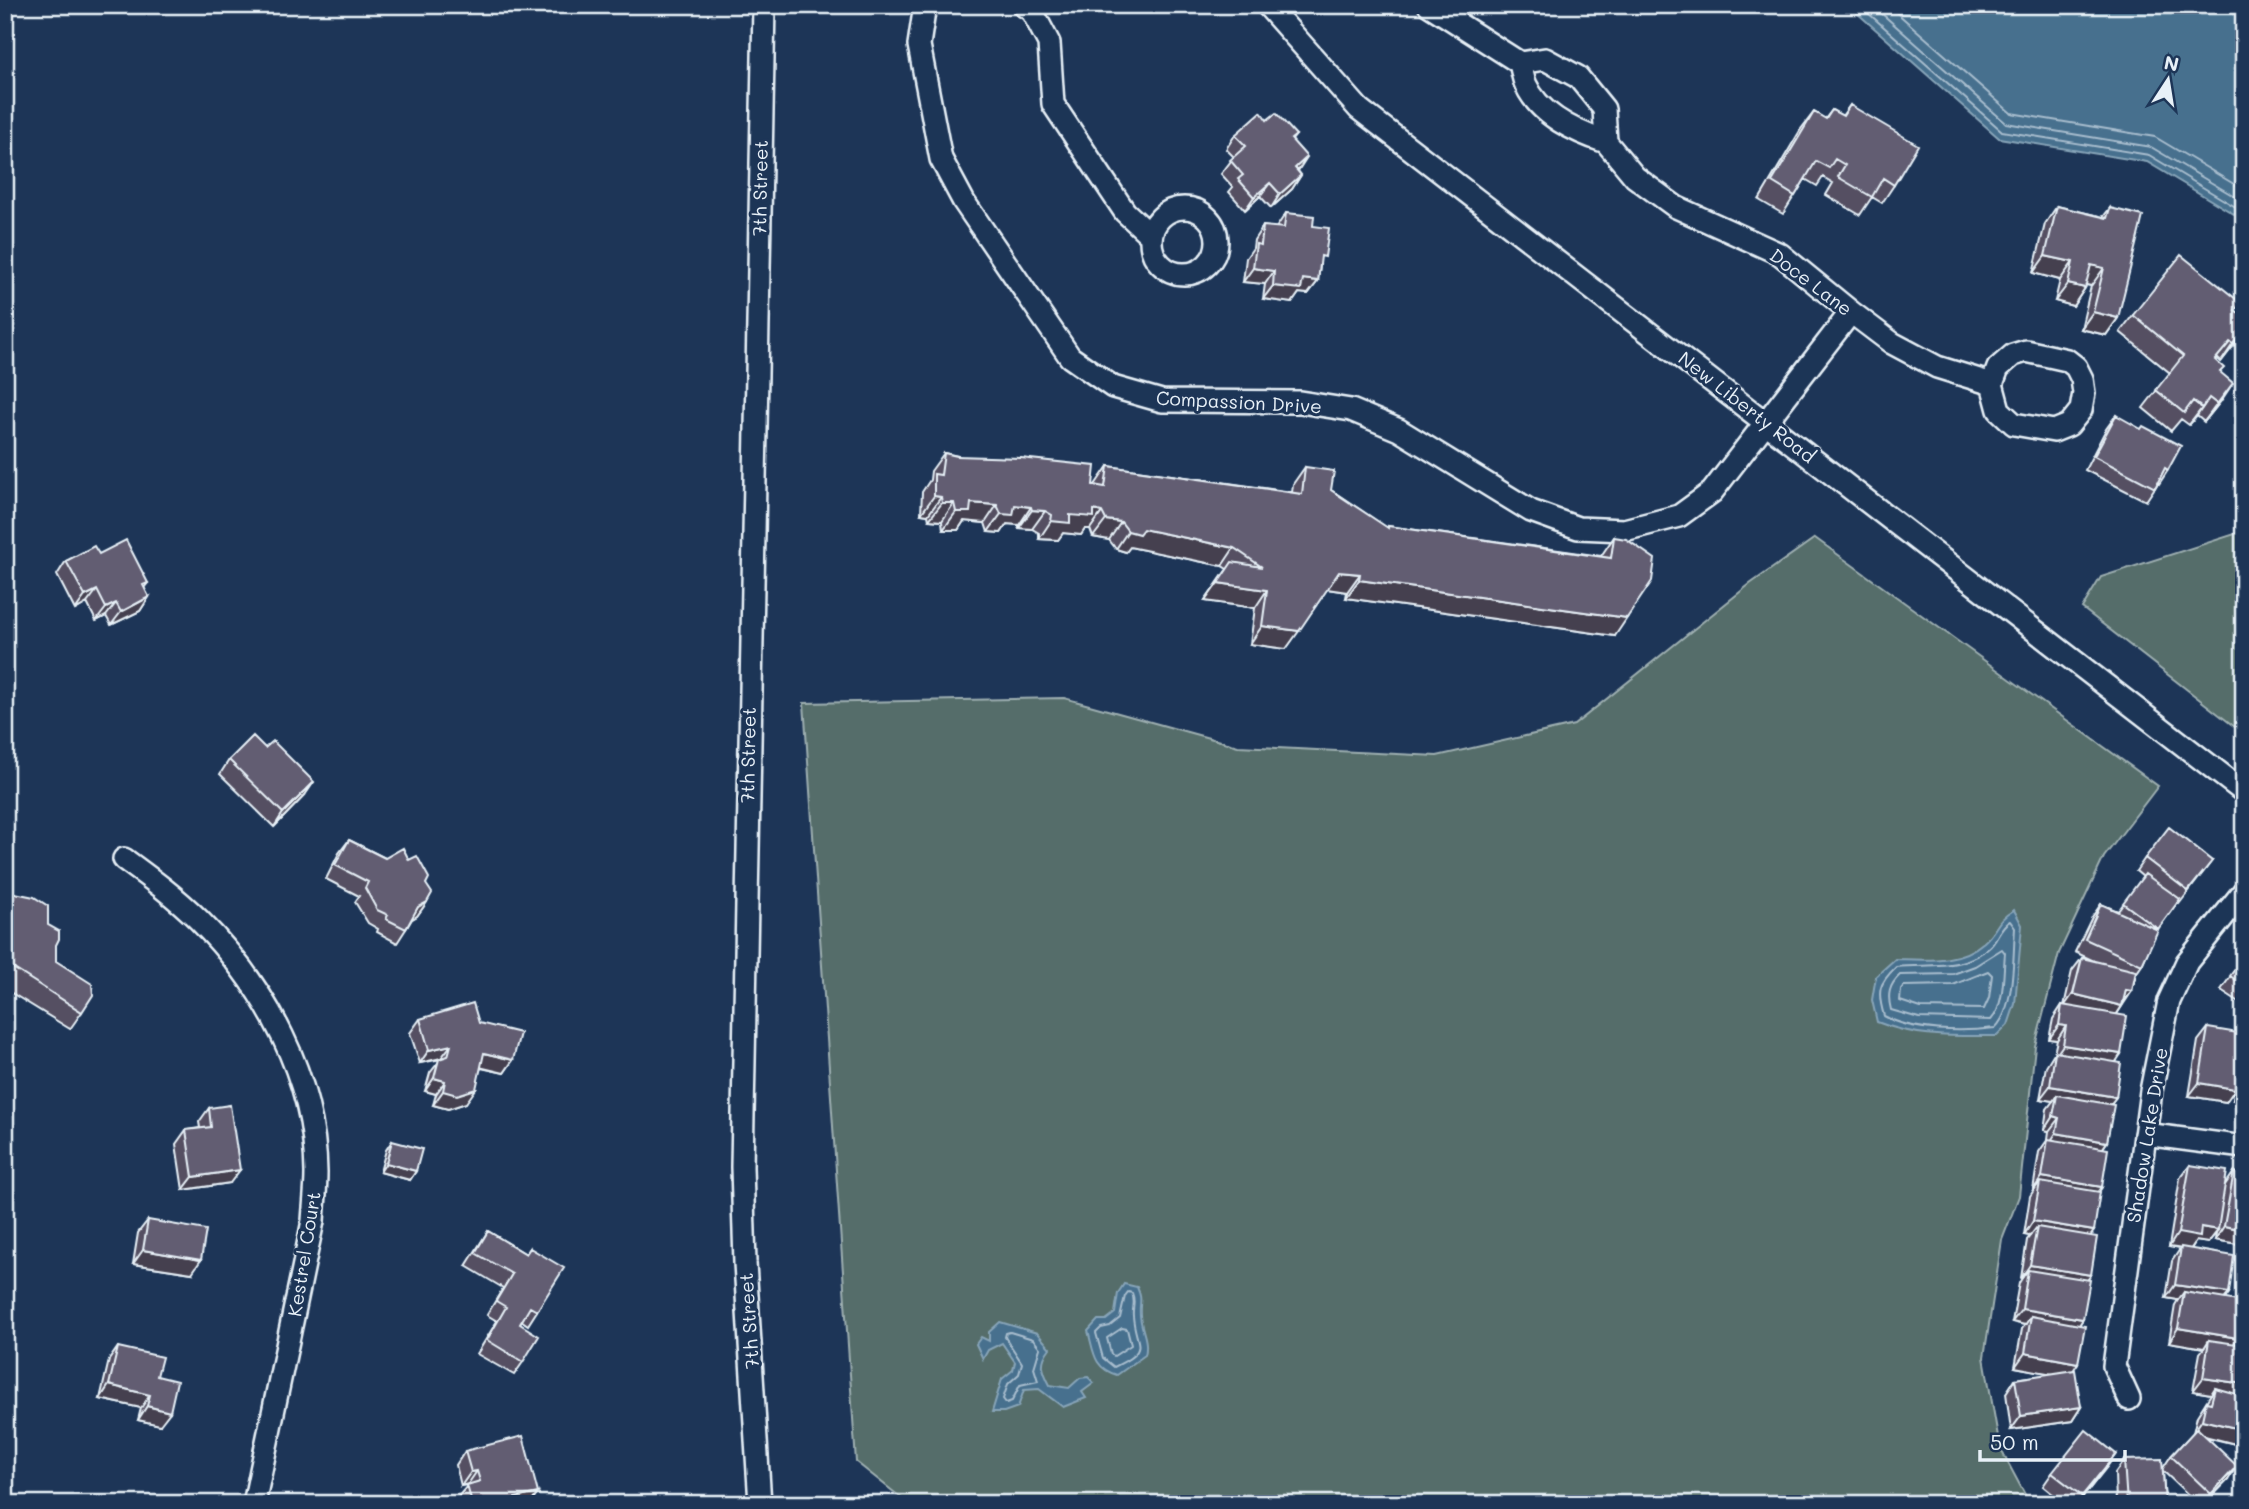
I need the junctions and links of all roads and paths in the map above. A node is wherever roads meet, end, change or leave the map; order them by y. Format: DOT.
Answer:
graph roads {
  1 [pos="764,5"];
  2 [pos="925,5"];
  3 [pos="1023,5"];
  4 [pos="1267,5"];
  5 [pos="1429,5"];
  6 [pos="1520,63"];
  7 [pos="1606,142"];
  8 [pos="1152,236"];
  9 [pos="1851,312"];
  10 [pos="1992,384"];
  11 [pos="1767,422"];
  12 [pos="2244,792"];
  13 [pos="124,859"];
  14 [pos="2244,891"];
  15 [pos="2145,1134"];
  16 [pos="2244,1147"];
  17 [pos="2129,1399"];
  18 [pos="254,1504"];
  19 [pos="760,1504"];
  1 -- 19 [label="street, 7th Street"];
  2 -- 11 [label="street, Compassion Drive"];
  3 -- 8 [label="street"];
  4 -- 11 [label="street, New Liberty Road"];
  5 -- 6 [label="street"];
  6 -- 7 [label="street"];
  6 -- 7 [label="street"];
  7 -- 9 [label="street, Doce Lane"];
  9 -- 10 [label="street, Doce Lane"];
  9 -- 11 [label="street, Compassion Drive"];
  10 -- 10 [label="street"];
  11 -- 12 [label="street, New Liberty Road"];
  13 -- 18 [label="street, Kestrel Court"];
  14 -- 15 [label="street, Shadow Lake Drive"];
  15 -- 16 [label="street"];
  15 -- 17 [label="street, Shadow Lake Drive"];
}
